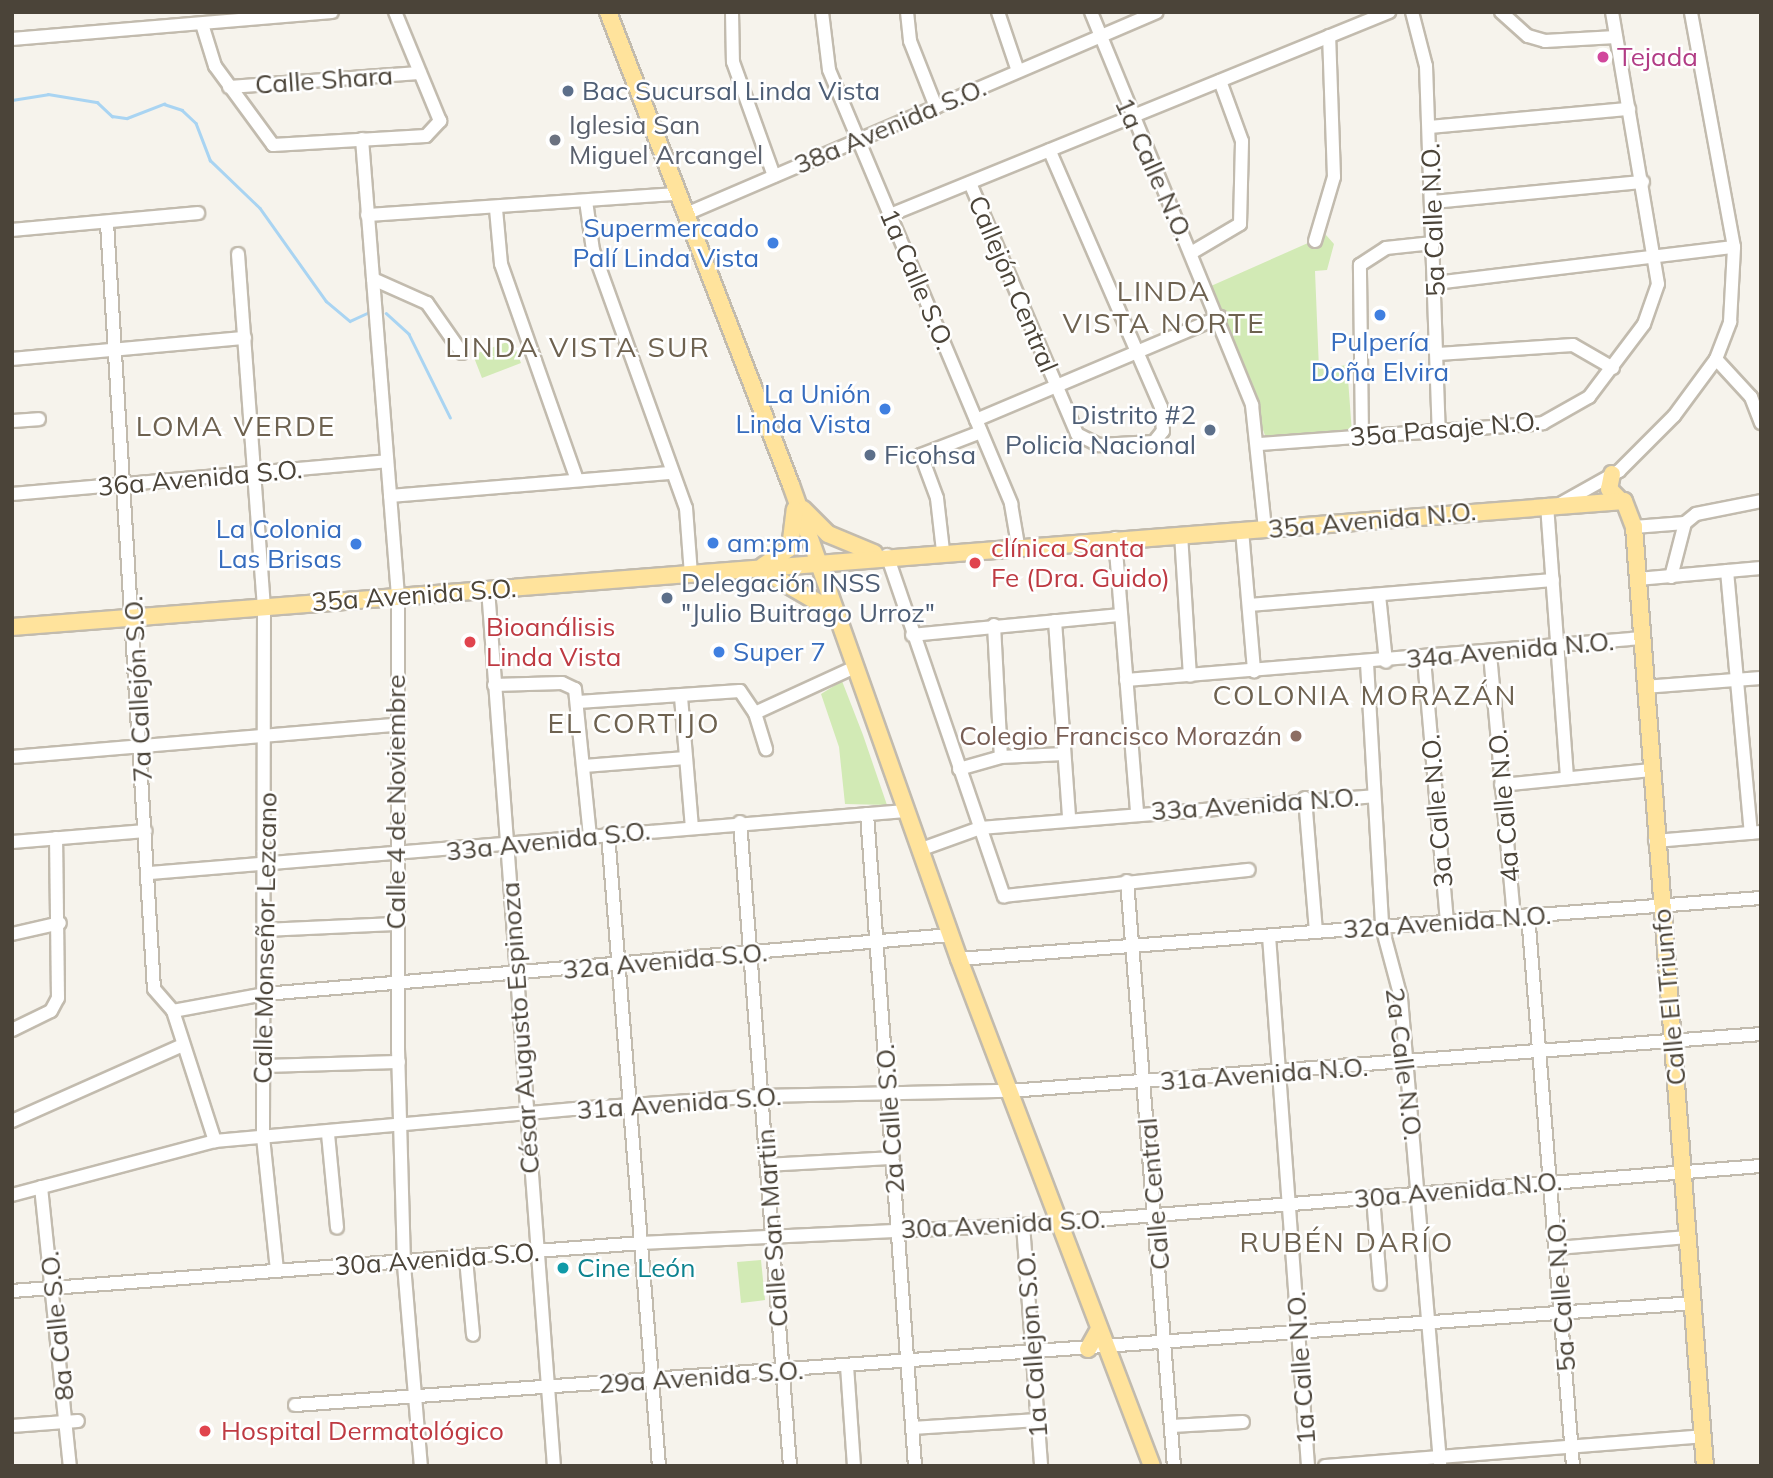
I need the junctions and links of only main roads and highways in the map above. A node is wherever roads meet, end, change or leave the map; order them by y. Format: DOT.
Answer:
graph roads {
  1 [pos="608,12"];
  2 [pos="1612,474"];
  3 [pos="796,499"];
  4 [pos="1624,502"];
  5 [pos="887,555"];
  6 [pos="817,563"];
  7 [pos="758,569"];
  8 [pos="832,611"];
  9 [pos="12,627"];
  10 [pos="1099,1329"];
  11 [pos="1088,1349"];
  12 [pos="1152,1466"];
  13 [pos="1705,1466"];
  1 -- 3 [label="main road"];
  2 -- 4 [label="main road, Calle El Triunfo"];
  3 -- 5 [label="main road"];
  3 -- 6 [label="main road"];
  3 -- 7 [label="main road"];
  4 -- 5 [label="main road, 35a Avenida N.O."];
  4 -- 13 [label="main road, Calle El Triunfo"];
  5 -- 6 [label="main road"];
  6 -- 7 [label="main road, 35a Avenida S.O."];
  6 -- 8 [label="main road"];
  7 -- 8 [label="main road"];
  7 -- 9 [label="main road, 35a Avenida S.O."];
  8 -- 10 [label="main road"];
  10 -- 11 [label="main road"];
  10 -- 12 [label="main road"];
}
